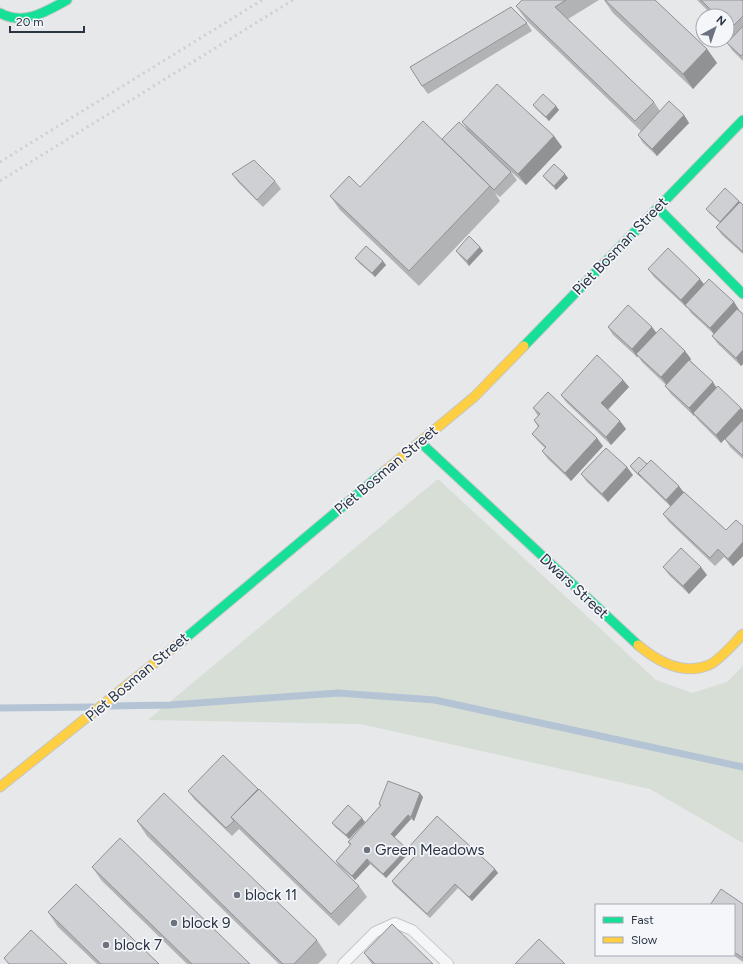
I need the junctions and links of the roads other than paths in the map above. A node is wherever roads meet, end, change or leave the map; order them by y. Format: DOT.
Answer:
graph roads {
  1 [pos="67,0"];
  2 [pos="0,13"];
  3 [pos="743,120"];
  4 [pos="658,208"];
  5 [pos="743,294"];
  6 [pos="420,442"];
  7 [pos="743,634"];
  8 [pos="0,787"];
  9 [pos="343,964"];
  10 [pos="448,964"];
  1 -- 2 [label="street"];
  3 -- 4 [label="street, Piet Bosman Street"];
  4 -- 5 [label="street"];
  4 -- 6 [label="street, Piet Bosman Street"];
  6 -- 7 [label="street, Dwars Street"];
  6 -- 8 [label="street, Piet Bosman Street"];
  9 -- 10 [label="lane"];
}
